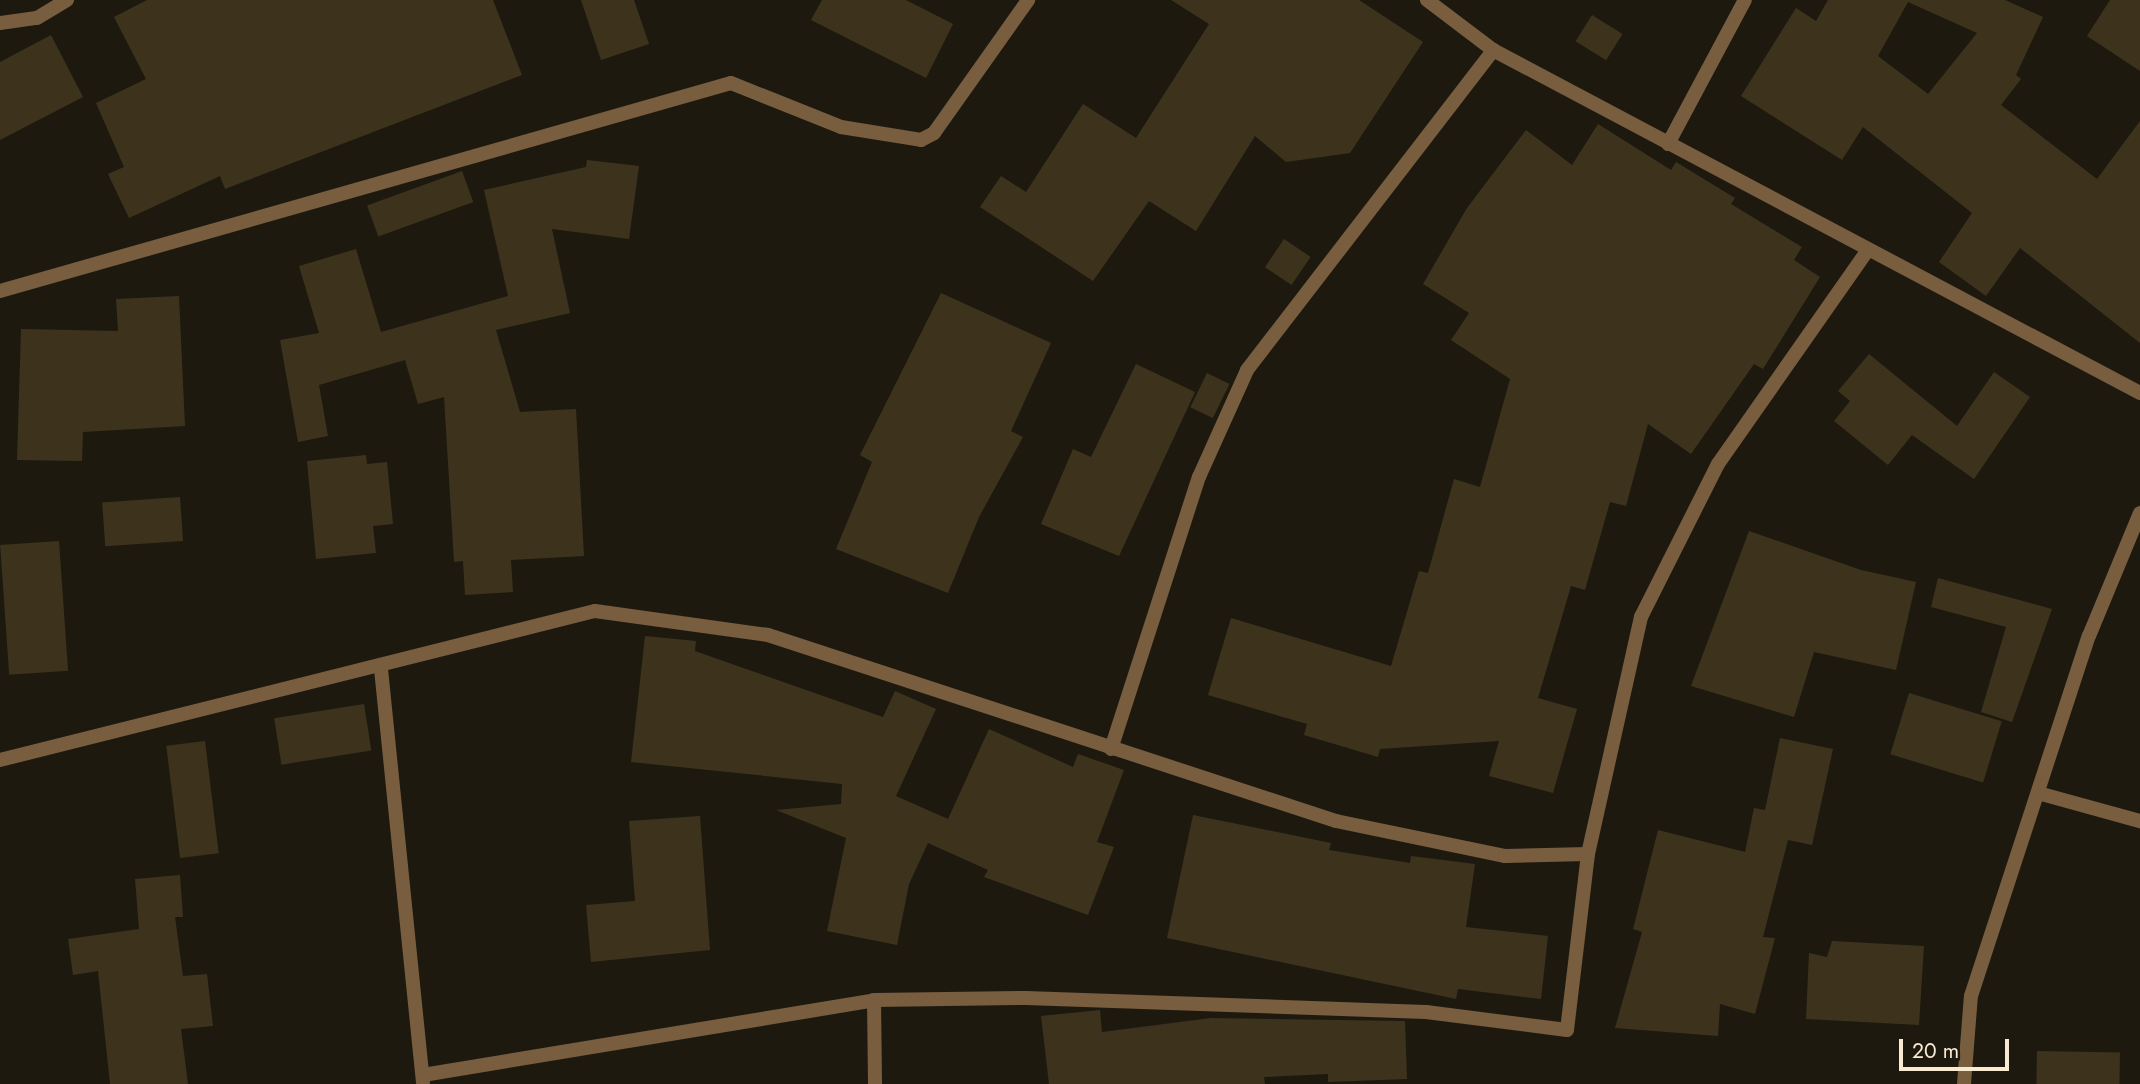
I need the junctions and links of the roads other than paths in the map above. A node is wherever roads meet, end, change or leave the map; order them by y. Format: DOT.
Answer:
graph roads {
  1 [pos="67,0"];
  2 [pos="1028,0"];
  3 [pos="1427,0"];
  4 [pos="1745,0"];
  5 [pos="0,23"];
  6 [pos="1493,50"];
  7 [pos="1668,144"];
  8 [pos="1867,251"];
  9 [pos="0,291"];
  10 [pos="2140,393"];
  11 [pos="2140,513"];
  12 [pos="381,669"];
  13 [pos="1111,750"];
  14 [pos="0,760"];
  15 [pos="2038,793"];
  16 [pos="2140,821"];
  17 [pos="1588,854"];
  18 [pos="874,1000"];
  19 [pos="423,1080"];
  20 [pos="875,1084"];
  21 [pos="1964,1084"];
  1 -- 5 [label="street"];
  2 -- 9 [label="street"];
  3 -- 6 [label="street"];
  4 -- 7 [label="street"];
  6 -- 7 [label="street"];
  6 -- 13 [label="street"];
  7 -- 8 [label="street"];
  8 -- 10 [label="street"];
  8 -- 17 [label="street"];
  11 -- 15 [label="street"];
  12 -- 13 [label="street"];
  12 -- 14 [label="street"];
  12 -- 19 [label="street"];
  13 -- 17 [label="street"];
  15 -- 16 [label="street"];
  15 -- 21 [label="street"];
  17 -- 18 [label="street"];
  18 -- 19 [label="street"];
  18 -- 20 [label="street"];
}
